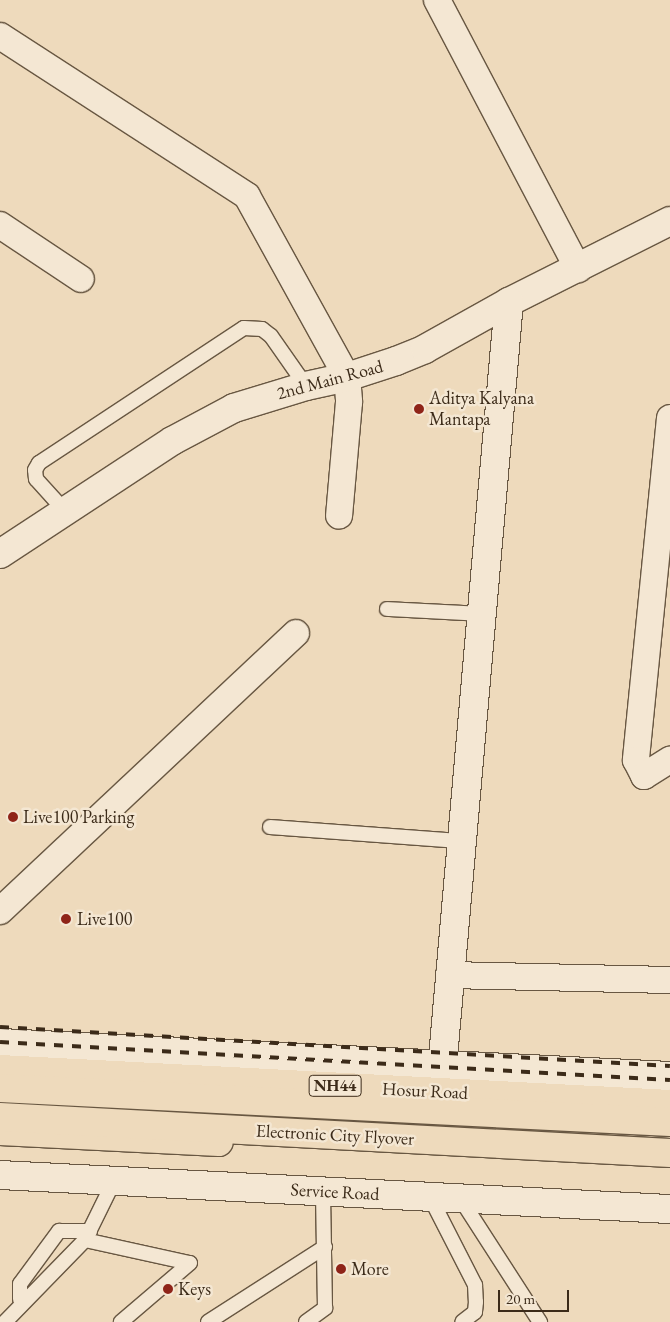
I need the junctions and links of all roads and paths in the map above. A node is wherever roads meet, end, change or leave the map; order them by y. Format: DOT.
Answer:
graph roads {
  1 [pos="437,0"];
  2 [pos="0,36"];
  3 [pos="670,222"];
  4 [pos="0,225"];
  5 [pos="578,269"];
  6 [pos="81,279"];
  7 [pos="509,302"];
  8 [pos="347,378"];
  9 [pos="306,386"];
  10 [pos="670,418"];
  11 [pos="65,511"];
  12 [pos="339,516"];
  13 [pos="0,554"];
  14 [pos="387,610"];
  15 [pos="482,614"];
  16 [pos="296,633"];
  17 [pos="670,760"];
  18 [pos="270,827"];
  19 [pos="462,841"];
  20 [pos="0,911"];
  21 [pos="449,976"];
  22 [pos="670,980"];
  23 [pos="0,1043"];
  24 [pos="442,1065"];
  25 [pos="0,1069"];
  26 [pos="670,1076"];
  27 [pos="0,1088"];
  28 [pos="440,1092"];
  29 [pos="670,1104"];
  30 [pos="0,1116"];
  31 [pos="670,1122"];
  32 [pos="0,1131"];
  33 [pos="670,1153"];
  34 [pos="670,1165"];
  35 [pos="0,1175"];
  36 [pos="114,1181"];
  37 [pos="323,1191"];
  38 [pos="430,1197"];
  39 [pos="460,1198"];
  40 [pos="670,1209"];
  41 [pos="87,1236"];
  42 [pos="325,1247"];
  43 [pos="20,1298"];
  44 [pos="5,1322"];
  45 [pos="121,1322"];
  46 [pos="208,1322"];
  47 [pos="306,1322"];
  48 [pos="462,1322"];
  49 [pos="540,1322"];
  1 -- 5 [label="street"];
  2 -- 8 [label="street"];
  3 -- 5 [label="street, 2nd Main Road"];
  4 -- 6 [label="street"];
  5 -- 7 [label="street, 2nd Main Road"];
  7 -- 8 [label="street, 2nd Main Road"];
  7 -- 15 [label="street"];
  8 -- 9 [label="street, 2nd Main Road"];
  8 -- 12 [label="street"];
  9 -- 11 [label="street, 2nd Main Road"];
  9 -- 11 [label="lane"];
  10 -- 17 [label="street"];
  11 -- 13 [label="street, 2nd Main Road"];
  14 -- 15 [label="lane"];
  15 -- 19 [label="street"];
  16 -- 20 [label="street"];
  18 -- 19 [label="lane"];
  19 -- 21 [label="street"];
  21 -- 22 [label="street"];
  21 -- 24 [label="street"];
  23 -- 24 [label="street"];
  24 -- 26 [label="street"];
  24 -- 28 [label="street"];
  25 -- 28 [label="highway, Hosur Road / NH44"];
  27 -- 31 [label="highway, Electronic City Flyover"];
  28 -- 29 [label="highway, Hosur Road / NH44"];
  30 -- 33 [label="highway, Electronic City Flyover"];
  32 -- 34 [label="highway"];
  35 -- 36 [label="street, Service Road"];
  36 -- 37 [label="street, Service Road"];
  36 -- 41 [label="lane"];
  37 -- 38 [label="street, Service Road"];
  37 -- 42 [label="lane"];
  38 -- 39 [label="street, Service Road"];
  38 -- 48 [label="lane"];
  39 -- 40 [label="street, Service Road"];
  39 -- 49 [label="lane"];
  41 -- 43 [label="lane"];
  41 -- 44 [label="lane"];
  41 -- 45 [label="lane"];
  42 -- 46 [label="lane"];
  42 -- 47 [label="lane"];
}
